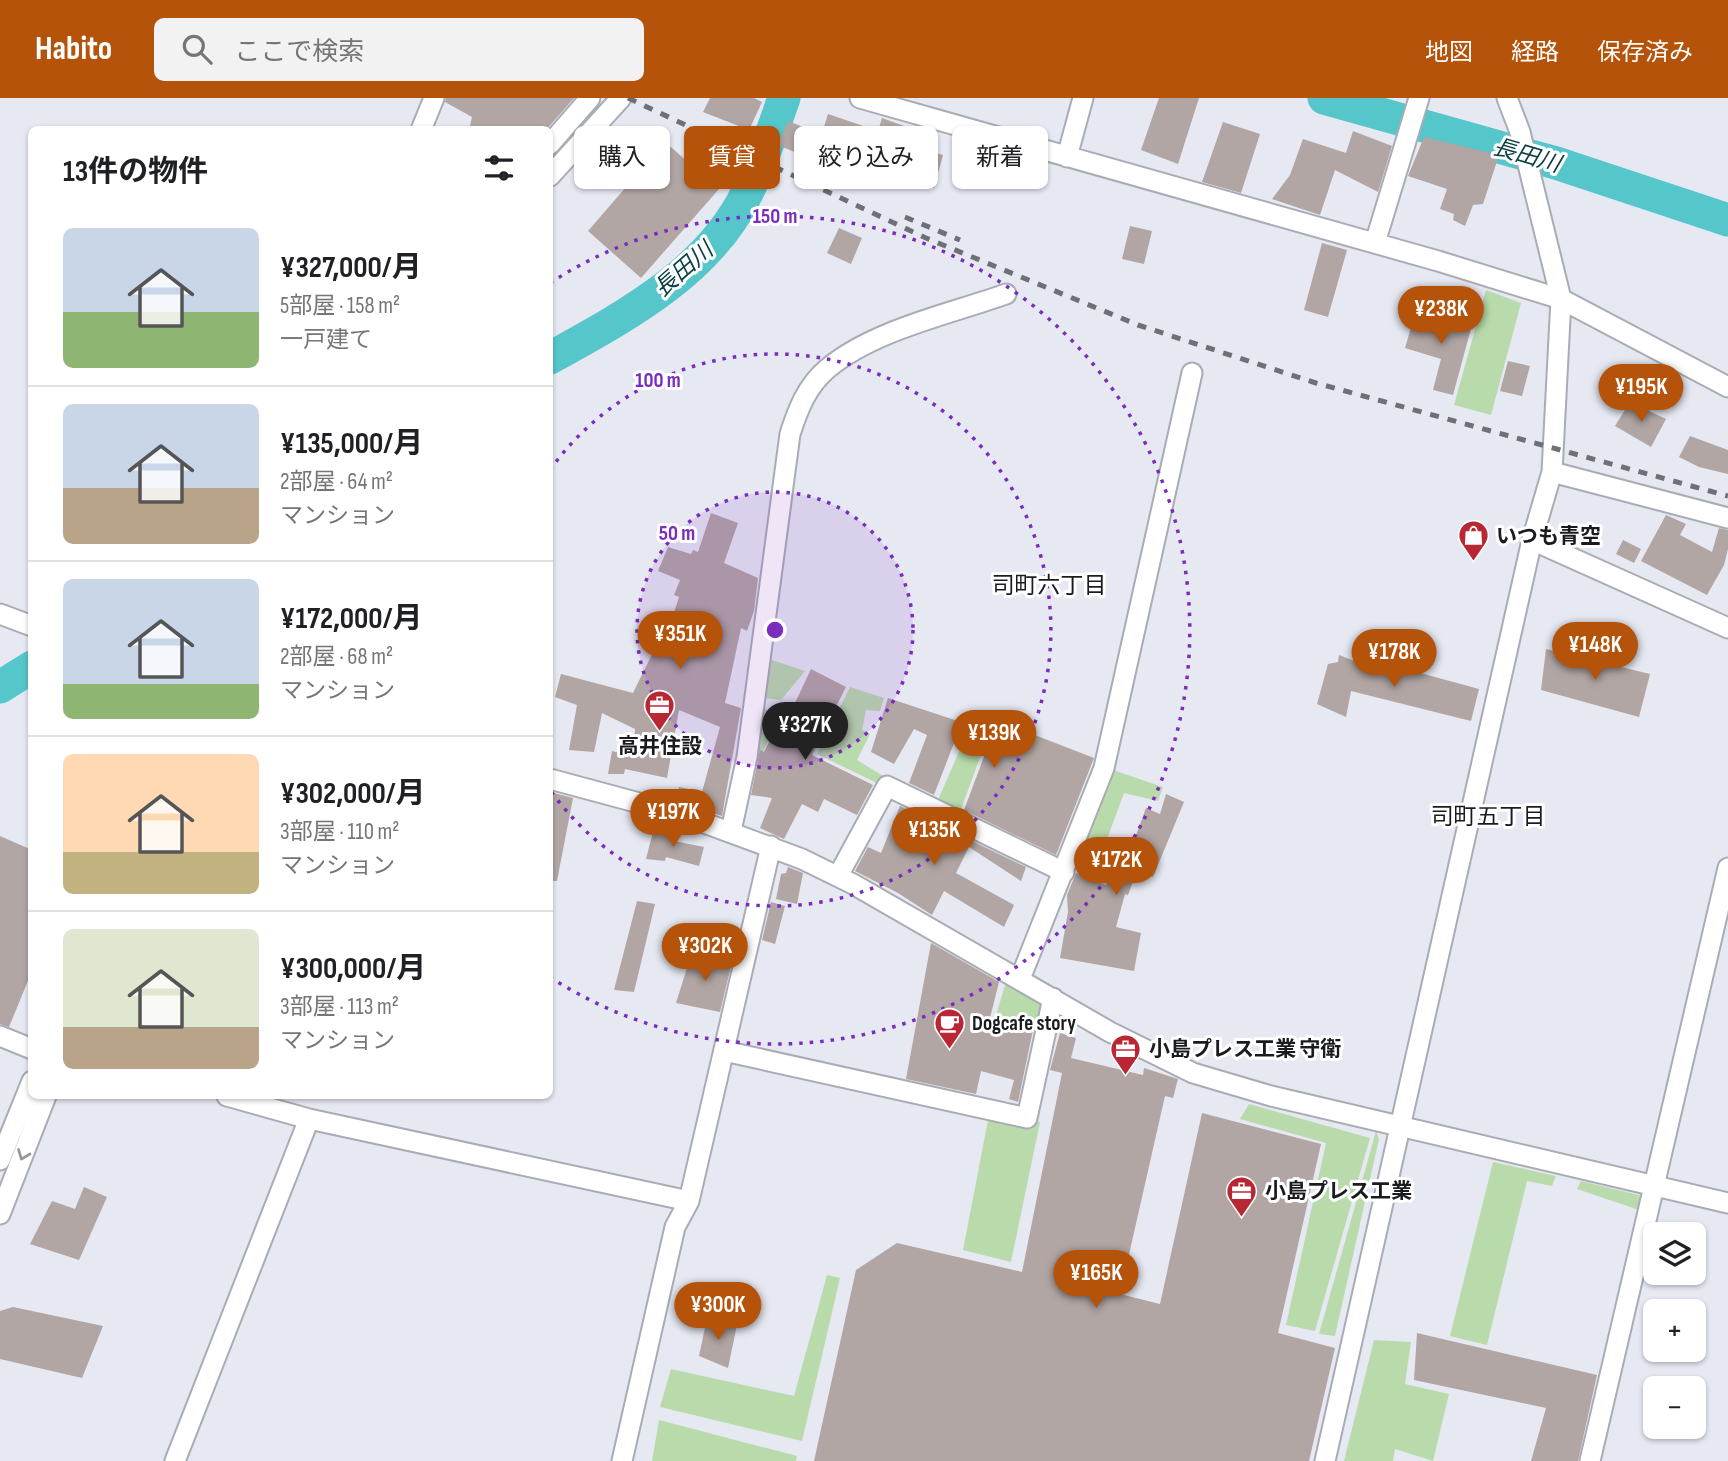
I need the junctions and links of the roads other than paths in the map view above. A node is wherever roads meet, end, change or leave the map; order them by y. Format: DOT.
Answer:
graph roads {
  1 [pos="434,98"];
  2 [pos="590,98"];
  3 [pos="621,98"];
  4 [pos="860,98"];
  5 [pos="1083,98"];
  6 [pos="1507,98"];
  7 [pos="1415,112"];
  8 [pos="423,126"];
  9 [pos="553,141"];
  10 [pos="1067,157"];
  11 [pos="553,173"];
  12 [pos="1375,243"];
  13 [pos="1006,294"];
  14 [pos="1561,299"];
  15 [pos="1192,373"];
  16 [pos="1728,387"];
  17 [pos="1552,472"];
  18 [pos="1728,518"];
  19 [pos="1532,540"];
  20 [pos="0,614"];
  21 [pos="28,624"];
  22 [pos="1728,628"];
  23 [pos="553,780"];
  24 [pos="732,831"];
  25 [pos="771,845"];
  26 [pos="1728,869"];
  27 [pos="1065,872"];
  28 [pos="838,876"];
  29 [pos="1020,979"];
  30 [pos="1053,998"];
  31 [pos="0,1036"];
  32 [pos="28,1047"];
  33 [pos="724,1051"];
  34 [pos="28,1091"];
  35 [pos="45,1099"];
  36 [pos="238,1099"];
  37 [pos="309,1119"];
  38 [pos="1399,1125"];
  39 [pos="0,1160"];
  40 [pos="1652,1186"];
  41 [pos="689,1201"];
  42 [pos="1728,1203"];
  43 [pos="0,1214"];
  44 [pos="175,1461"];
  45 [pos="622,1461"];
  46 [pos="1325,1461"];
  47 [pos="1590,1461"];
  1 -- 8 [label="street"];
  2 -- 9 [label="street"];
  3 -- 11 [label="street"];
  4 -- 10 [label="street"];
  5 -- 10 [label="street"];
  6 -- 14 [label="street"];
  7 -- 12 [label="street"];
  10 -- 12 [label="street"];
  12 -- 14 [label="street"];
  13 -- 24 [label="street"];
  14 -- 16 [label="street"];
  14 -- 17 [label="street"];
  15 -- 27 [label="street"];
  17 -- 18 [label="street"];
  17 -- 19 [label="street"];
  19 -- 22 [label="street"];
  19 -- 38 [label="street"];
  20 -- 21 [label="street"];
  23 -- 24 [label="street"];
  24 -- 25 [label="street"];
  25 -- 28 [label="street"];
  25 -- 33 [label="street"];
  26 -- 40 [label="street"];
  27 -- 28 [label="street"];
  27 -- 29 [label="street"];
  28 -- 29 [label="street"];
  29 -- 30 [label="street"];
  30 -- 33 [label="street"];
  30 -- 38 [label="street"];
  31 -- 32 [label="street"];
  33 -- 41 [label="street"];
  34 -- 39 [label="street"];
  35 -- 43 [label="street, one-way"];
  36 -- 37 [label="street"];
  37 -- 41 [label="street"];
  37 -- 44 [label="street"];
  38 -- 40 [label="street"];
  38 -- 46 [label="street"];
  40 -- 42 [label="street"];
  40 -- 47 [label="street"];
  41 -- 45 [label="street"];
}
